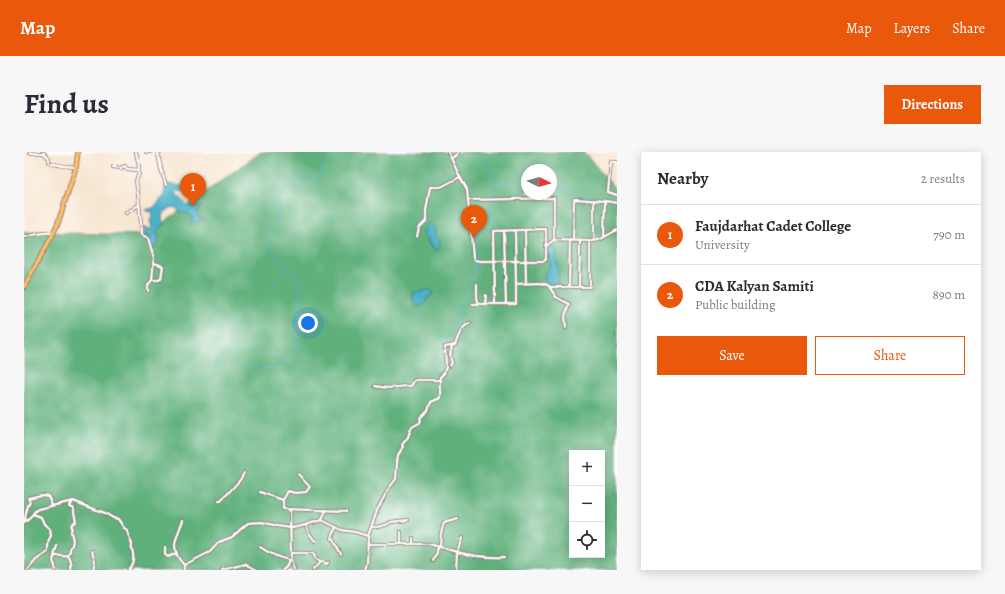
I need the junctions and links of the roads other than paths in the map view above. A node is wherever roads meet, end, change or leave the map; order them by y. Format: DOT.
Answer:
graph roads {
  1 [pos="30,152"];
  2 [pos="77,152"];
  3 [pos="136,152"];
  4 [pos="146,152"];
  5 [pos="150,152"];
  6 [pos="160,152"];
  7 [pos="448,152"];
  8 [pos="458,152"];
  9 [pos="452,158"];
  10 [pos="617,162"];
  11 [pos="74,167"];
  12 [pos="113,168"];
  13 [pos="138,170"];
  14 [pos="460,177"];
  15 [pos="166,185"];
  16 [pos="617,195"];
  17 [pos="468,200"];
  18 [pos="594,201"];
  19 [pos="605,201"];
  20 [pos="617,203"];
  21 [pos="139,205"];
  22 [pos="126,213"];
  23 [pos="515,230"];
  24 [pos="525,230"];
  25 [pos="617,230"];
  26 [pos="504,231"];
  27 [pos="52,233"];
  28 [pos="417,236"];
  29 [pos="24,237"];
  30 [pos="604,237"];
  31 [pos="554,240"];
  32 [pos="572,240"];
  33 [pos="580,241"];
  34 [pos="592,241"];
  35 [pos="546,246"];
  36 [pos="495,261"];
  37 [pos="504,261"];
  38 [pos="515,261"];
  39 [pos="525,261"];
  40 [pos="154,263"];
  41 [pos="29,276"];
  42 [pos="152,280"];
  43 [pos="24,283"];
  44 [pos="526,283"];
  45 [pos="477,284"];
  46 [pos="516,284"];
  47 [pos="24,287"];
  48 [pos="550,287"];
  49 [pos="569,287"];
  50 [pos="579,287"];
  51 [pos="148,291"];
  52 [pos="486,296"];
  53 [pos="472,304"];
  54 [pos="478,304"];
  55 [pos="485,304"];
  56 [pos="495,304"];
  57 [pos="506,304"];
  58 [pos="470,324"];
  59 [pos="566,328"];
  60 [pos="452,346"];
  61 [pos="450,366"];
  62 [pos="440,380"];
  63 [pos="375,386"];
  64 [pos="244,473"];
  65 [pos="298,474"];
  66 [pos="260,492"];
  67 [pos="283,500"];
  68 [pos="73,501"];
  69 [pos="219,501"];
  70 [pos="52,505"];
  71 [pos="290,510"];
  72 [pos="326,510"];
  73 [pos="346,511"];
  74 [pos="33,514"];
  75 [pos="458,519"];
  76 [pos="183,520"];
  77 [pos="322,520"];
  78 [pos="408,520"];
  79 [pos="24,523"];
  80 [pos="306,525"];
  81 [pos="440,526"];
  82 [pos="336,527"];
  83 [pos="372,527"];
  84 [pos="291,528"];
  85 [pos="401,532"];
  86 [pos="442,532"];
  87 [pos="368,536"];
  88 [pos="413,538"];
  89 [pos="462,538"];
  90 [pos="315,541"];
  91 [pos="401,543"];
  92 [pos="413,543"];
  93 [pos="368,544"];
  94 [pos="57,546"];
  95 [pos="438,546"];
  96 [pos="164,547"];
  97 [pos="260,547"];
  98 [pos="92,551"];
  99 [pos="457,552"];
  100 [pos="177,553"];
  101 [pos="291,553"];
  102 [pos="341,554"];
  103 [pos="68,556"];
  104 [pos="54,557"];
  105 [pos="504,557"];
  106 [pos="290,560"];
  107 [pos="433,561"];
  108 [pos="320,562"];
  109 [pos="328,562"];
  110 [pos="184,565"];
  111 [pos="28,570"];
  112 [pos="55,570"];
  113 [pos="71,570"];
  114 [pos="93,570"];
  115 [pos="128,570"];
  116 [pos="184,570"];
  117 [pos="222,570"];
  118 [pos="257,570"];
  119 [pos="283,570"];
  120 [pos="294,570"];
  121 [pos="313,570"];
  122 [pos="365,570"];
  123 [pos="456,570"];
  1 -- 11 [label="street"];
  2 -- 11 [label="main road"];
  2 -- 41 [label="main road"];
  3 -- 13 [label="street"];
  4 -- 5 [label="street"];
  6 -- 15 [label="street"];
  7 -- 9 [label="street"];
  8 -- 9 [label="street"];
  9 -- 14 [label="street"];
  10 -- 16 [label="street"];
  11 -- 27 [label="main road"];
  12 -- 13 [label="street"];
  13 -- 21 [label="street"];
  14 -- 17 [label="street"];
  14 -- 28 [label="street"];
  17 -- 31 [label="street"];
  17 -- 36 [label="street"];
  18 -- 19 [label="street"];
  18 -- 32 [label="street"];
  18 -- 34 [label="street"];
  19 -- 20 [label="street"];
  19 -- 30 [label="street"];
  21 -- 22 [label="street"];
  21 -- 40 [label="street"];
  23 -- 24 [label="street"];
  23 -- 26 [label="street"];
  23 -- 38 [label="street"];
  24 -- 35 [label="street"];
  24 -- 39 [label="street"];
  25 -- 30 [label="street"];
  26 -- 36 [label="street"];
  26 -- 37 [label="street"];
  27 -- 29 [label="street"];
  27 -- 41 [label="main road"];
  30 -- 34 [label="street"];
  31 -- 32 [label="street"];
  31 -- 35 [label="street"];
  32 -- 33 [label="street"];
  32 -- 49 [label="street"];
  33 -- 34 [label="street"];
  33 -- 50 [label="street"];
  34 -- 50 [label="street"];
  35 -- 39 [label="street"];
  36 -- 37 [label="street"];
  36 -- 56 [label="street"];
  37 -- 38 [label="street"];
  37 -- 57 [label="street"];
  38 -- 39 [label="street"];
  38 -- 46 [label="street"];
  39 -- 44 [label="street"];
  40 -- 42 [label="street"];
  40 -- 42 [label="street"];
  41 -- 43 [label="main road"];
  41 -- 47 [label="main road"];
  42 -- 51 [label="street"];
  44 -- 46 [label="street"];
  44 -- 48 [label="street"];
  45 -- 54 [label="street"];
  46 -- 57 [label="street"];
  48 -- 49 [label="street"];
  48 -- 59 [label="street"];
  49 -- 50 [label="street"];
  52 -- 55 [label="street"];
  53 -- 54 [label="street"];
  54 -- 55 [label="street"];
  55 -- 56 [label="street"];
  56 -- 57 [label="street"];
  58 -- 60 [label="street"];
  60 -- 61 [label="street"];
  60 -- 62 [label="street"];
  62 -- 63 [label="street"];
  62 -- 83 [label="street"];
  64 -- 69 [label="street"];
  65 -- 67 [label="street"];
  66 -- 67 [label="street"];
  67 -- 71 [label="street"];
  68 -- 70 [label="street"];
  68 -- 103 [label="street"];
  68 -- 115 [label="street"];
  70 -- 74 [label="street"];
  70 -- 79 [label="street"];
  71 -- 72 [label="street"];
  71 -- 84 [label="street"];
  72 -- 73 [label="street"];
  72 -- 77 [label="street"];
  74 -- 79 [label="street"];
  74 -- 111 [label="street"];
  75 -- 86 [label="street"];
  76 -- 100 [label="street"];
  77 -- 80 [label="street"];
  77 -- 82 [label="street"];
  78 -- 83 [label="street"];
  80 -- 84 [label="street"];
  80 -- 90 [label="street"];
  81 -- 86 [label="street"];
  82 -- 87 [label="street"];
  82 -- 102 [label="street"];
  83 -- 87 [label="street"];
  84 -- 101 [label="street"];
  84 -- 110 [label="street"];
  85 -- 91 [label="street"];
  86 -- 95 [label="street"];
  87 -- 93 [label="street"];
  88 -- 92 [label="street"];
  89 -- 99 [label="street"];
  91 -- 92 [label="street"];
  91 -- 93 [label="street"];
  92 -- 95 [label="street"];
  93 -- 122 [label="street"];
  94 -- 104 [label="street"];
  95 -- 99 [label="street"];
  95 -- 107 [label="street"];
  96 -- 100 [label="street"];
  97 -- 106 [label="street"];
  98 -- 114 [label="street"];
  99 -- 105 [label="street"];
  99 -- 123 [label="street"];
  100 -- 110 [label="street"];
  101 -- 106 [label="street"];
  101 -- 108 [label="street"];
  103 -- 104 [label="street"];
  103 -- 113 [label="street"];
  104 -- 112 [label="street"];
  106 -- 119 [label="street"];
  106 -- 120 [label="street"];
  108 -- 109 [label="street"];
  108 -- 121 [label="street"];
  110 -- 116 [label="street"];
  117 -- 118 [label="street"];
}
